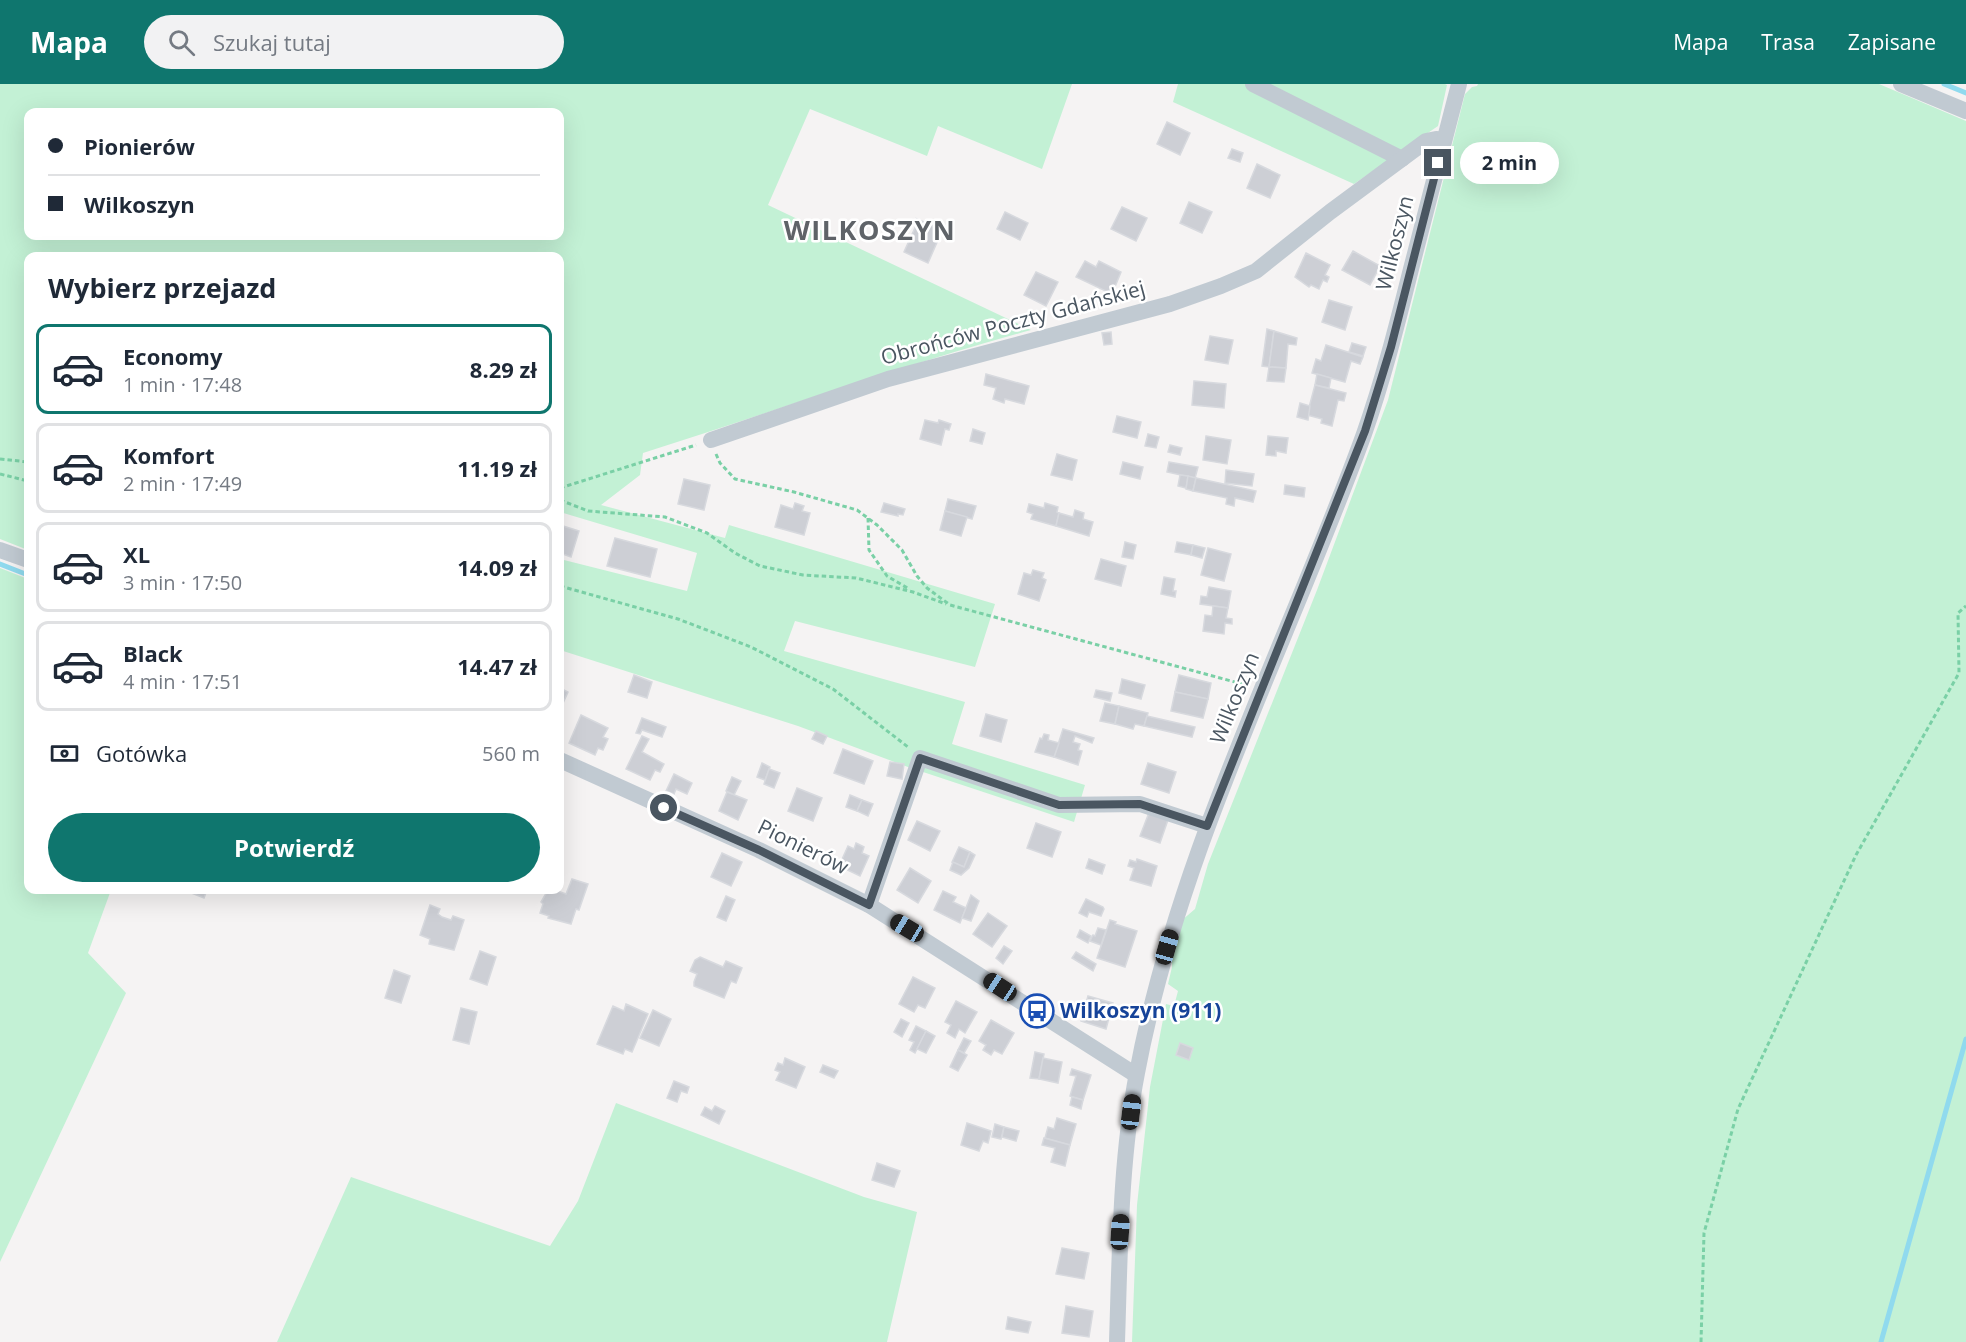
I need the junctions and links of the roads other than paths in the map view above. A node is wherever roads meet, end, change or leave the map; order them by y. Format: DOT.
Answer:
graph roads {
  1 [pos="1253,84"];
  2 [pos="1459,84"];
  3 [pos="1901,84"];
  4 [pos="1966,111"];
  5 [pos="1444,140"];
  6 [pos="1402,159"];
  7 [pos="711,440"];
  8 [pos="0,550"];
  9 [pos="24,559"];
  10 [pos="564,762"];
  11 [pos="1207,826"];
  12 [pos="869,905"];
  13 [pos="1136,1075"];
  14 [pos="1117,1342"];
  1 -- 6 [label="street"];
  2 -- 5 [label="street, Wilkoszyn"];
  3 -- 4 [label="street"];
  5 -- 6 [label="street, Obrońców Poczty Gdańskiej"];
  5 -- 11 [label="street, Wilkoszyn"];
  6 -- 7 [label="street, Obrońców Poczty Gdańskiej"];
  8 -- 9 [label="street"];
  10 -- 12 [label="street, Pionierów"];
  11 -- 12 [label="street"];
  11 -- 13 [label="street, Wilkoszyn"];
  12 -- 13 [label="street, Pionierów"];
  13 -- 14 [label="street, Wilkoszyn"];
}
